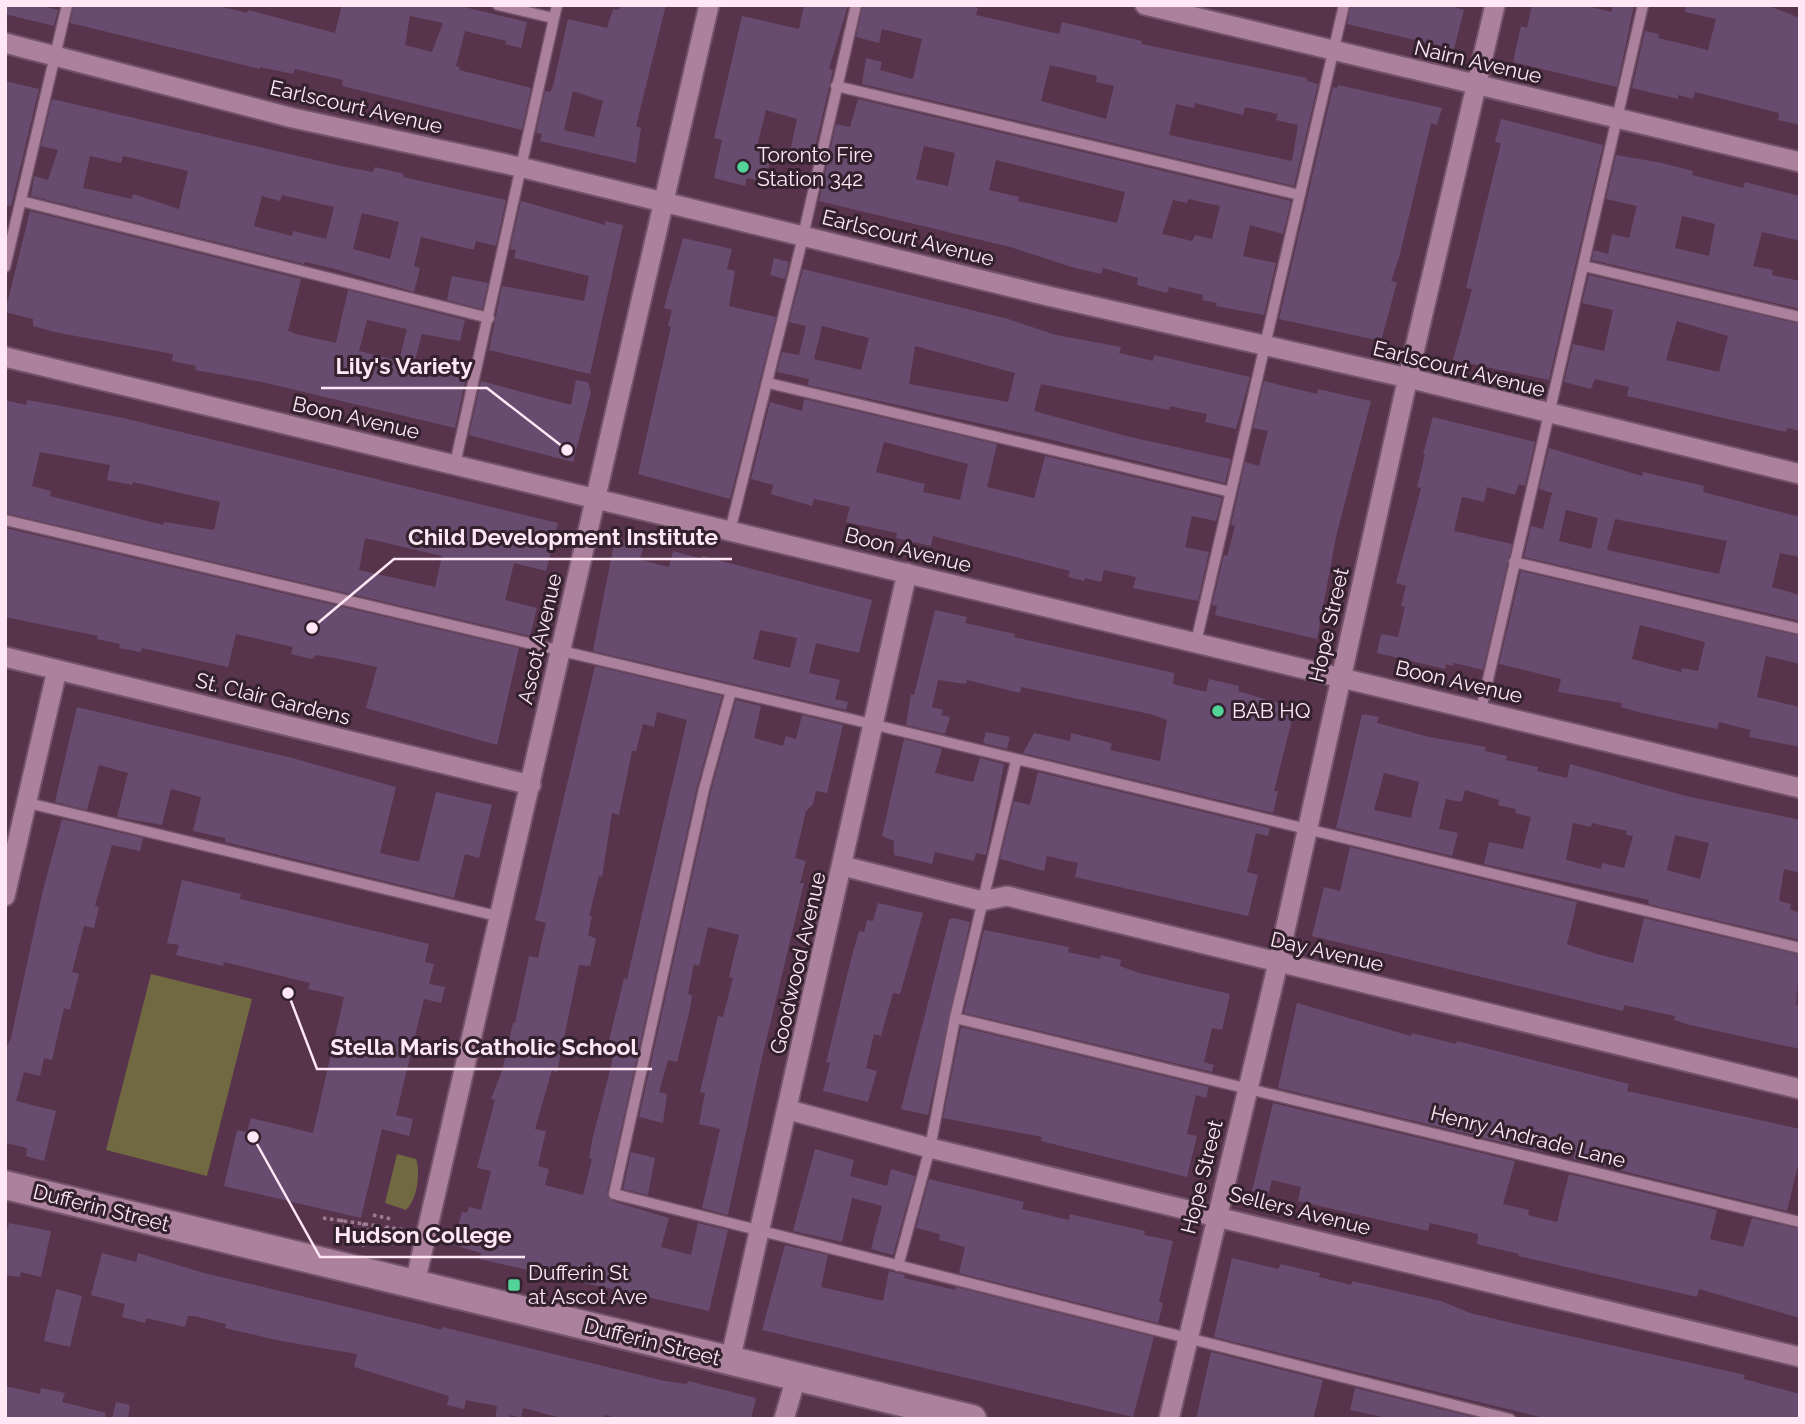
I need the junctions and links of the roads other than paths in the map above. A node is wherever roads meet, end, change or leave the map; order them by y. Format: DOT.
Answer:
graph roads {
  1 [pos="67,5"];
  2 [pos="498,5"];
  3 [pos="556,5"];
  4 [pos="709,5"];
  5 [pos="856,5"];
  6 [pos="1145,5"];
  7 [pos="1344,5"];
  8 [pos="1495,5"];
  9 [pos="1643,5"];
  10 [pos="553,18"];
  11 [pos="5,43"];
  12 [pos="1333,50"];
  13 [pos="56,54"];
  14 [pos="1477,85"];
  15 [pos="836,86"];
  16 [pos="1617,118"];
  17 [pos="1800,162"];
  18 [pos="520,167"];
  19 [pos="1300,195"];
  20 [pos="21,201"];
  21 [pos="663,202"];
  22 [pos="802,236"];
  23 [pos="1584,266"];
  24 [pos="5,267"];
  25 [pos="1800,317"];
  26 [pos="489,318"];
  27 [pos="1265,346"];
  28 [pos="5,357"];
  29 [pos="1408,378"];
  30 [pos="768,383"];
  31 [pos="1550,415"];
  32 [pos="455,464"];
  33 [pos="1800,474"];
  34 [pos="1231,492"];
  35 [pos="596,498"];
  36 [pos="5,520"];
  37 [pos="730,531"];
  38 [pos="1514,562"];
  39 [pos="907,573"];
  40 [pos="1800,629"];
  41 [pos="1196,642"];
  42 [pos="560,650"];
  43 [pos="5,657"];
  44 [pos="57,670"];
  45 [pos="1341,677"];
  46 [pos="731,691"];
  47 [pos="1481,710"];
  48 [pos="872,724"];
  49 [pos="1016,761"];
  50 [pos="531,785"];
  51 [pos="1800,788"];
  52 [pos="28,803"];
  53 [pos="1305,830"];
  54 [pos="844,866"];
  55 [pos="5,896"];
  56 [pos="982,901"];
  57 [pos="497,916"];
  58 [pos="1800,948"];
  59 [pos="1276,963"];
  60 [pos="955,1017"];
  61 [pos="1248,1089"];
  62 [pos="1800,1089"];
  63 [pos="789,1110"];
  64 [pos="930,1148"];
  65 [pos="5,1185"];
  66 [pos="1217,1214"];
  67 [pos="1800,1222"];
  68 [pos="761,1230"];
  69 [pos="898,1266"];
  70 [pos="415,1283"];
  71 [pos="1185,1339"];
  72 [pos="1800,1357"];
  73 [pos="730,1362"];
  74 [pos="796,1378"];
  75 [pos="784,1419"];
  76 [pos="972,1419"];
  77 [pos="1169,1419"];
  78 [pos="1510,1419"];
  1 -- 13 [label="lane"];
  2 -- 10 [label="lane"];
  3 -- 10 [label="lane"];
  4 -- 21 [label="street, Ascot Avenue"];
  5 -- 15 [label="lane"];
  6 -- 12 [label="street, Nairn Avenue"];
  7 -- 12 [label="lane"];
  8 -- 14 [label="street, Hope Street"];
  9 -- 16 [label="lane"];
  10 -- 18 [label="lane"];
  11 -- 13 [label="street, Earlscourt Avenue"];
  12 -- 14 [label="street, Nairn Avenue"];
  12 -- 19 [label="lane"];
  13 -- 18 [label="street, Earlscourt Avenue"];
  13 -- 20 [label="lane"];
  14 -- 16 [label="street, Nairn Avenue"];
  14 -- 29 [label="street, Hope Street"];
  15 -- 19 [label="lane"];
  15 -- 22 [label="lane"];
  16 -- 17 [label="street, Nairn Avenue"];
  16 -- 23 [label="lane"];
  18 -- 21 [label="street, Earlscourt Avenue"];
  18 -- 26 [label="lane"];
  19 -- 27 [label="lane"];
  20 -- 24 [label="lane"];
  20 -- 26 [label="lane"];
  21 -- 22 [label="street, Earlscourt Avenue"];
  21 -- 35 [label="street, Ascot Avenue"];
  22 -- 27 [label="street, Earlscourt Avenue"];
  22 -- 30 [label="lane"];
  23 -- 25 [label="lane"];
  23 -- 31 [label="lane"];
  26 -- 32 [label="lane"];
  27 -- 29 [label="street, Earlscourt Avenue"];
  27 -- 34 [label="lane"];
  28 -- 32 [label="street, Boon Avenue"];
  29 -- 31 [label="street, Earlscourt Avenue"];
  29 -- 45 [label="street, Hope Street"];
  30 -- 34 [label="lane"];
  30 -- 37 [label="lane"];
  31 -- 33 [label="street, Earlscourt Avenue"];
  31 -- 38 [label="lane"];
  32 -- 35 [label="street, Boon Avenue"];
  34 -- 41 [label="lane"];
  35 -- 37 [label="street, Boon Avenue"];
  35 -- 42 [label="street, Ascot Avenue"];
  36 -- 42 [label="lane"];
  37 -- 39 [label="street, Boon Avenue"];
  38 -- 40 [label="lane"];
  38 -- 47 [label="lane"];
  39 -- 41 [label="street, Boon Avenue"];
  39 -- 48 [label="street, Goodwood Avenue"];
  41 -- 45 [label="street, Boon Avenue"];
  42 -- 46 [label="lane"];
  42 -- 50 [label="street, Ascot Avenue"];
  43 -- 44 [label="street, St. Clair Gardens"];
  44 -- 50 [label="street, St. Clair Gardens"];
  44 -- 52 [label="street"];
  45 -- 47 [label="street, Boon Avenue"];
  45 -- 53 [label="street, Hope Street"];
  46 -- 48 [label="lane"];
  46 -- 68 [label="lane"];
  47 -- 51 [label="street, Boon Avenue"];
  48 -- 49 [label="lane"];
  48 -- 54 [label="street, Goodwood Avenue"];
  49 -- 53 [label="lane"];
  49 -- 56 [label="lane"];
  50 -- 57 [label="street, Ascot Avenue"];
  52 -- 55 [label="street"];
  52 -- 57 [label="lane"];
  53 -- 58 [label="lane"];
  53 -- 59 [label="street, Hope Street"];
  54 -- 56 [label="street, Day Avenue"];
  54 -- 63 [label="street, Goodwood Avenue"];
  56 -- 59 [label="street, Day Avenue"];
  56 -- 60 [label="lane"];
  57 -- 70 [label="street, Ascot Avenue"];
  59 -- 61 [label="street, Hope Street"];
  59 -- 62 [label="street, Day Avenue"];
  60 -- 61 [label="lane, Henry Andrade Lane"];
  60 -- 64 [label="lane"];
  61 -- 66 [label="street, Hope Street"];
  61 -- 67 [label="lane, Henry Andrade Lane"];
  63 -- 64 [label="street, Sellers Avenue"];
  63 -- 68 [label="street, Goodwood Avenue"];
  64 -- 66 [label="street, Sellers Avenue"];
  64 -- 69 [label="lane"];
  65 -- 70 [label="main road, Dufferin Street"];
  66 -- 71 [label="street, Hope Street"];
  66 -- 72 [label="street, Sellers Avenue"];
  68 -- 69 [label="lane"];
  68 -- 73 [label="street, Goodwood Avenue"];
  69 -- 71 [label="lane"];
  70 -- 73 [label="main road, Dufferin Street"];
  71 -- 77 [label="street, Hope Street"];
  71 -- 78 [label="lane"];
  73 -- 74 [label="main road, Dufferin Street"];
  74 -- 75 [label="street"];
  74 -- 76 [label="main road, Dufferin Street"];
}
